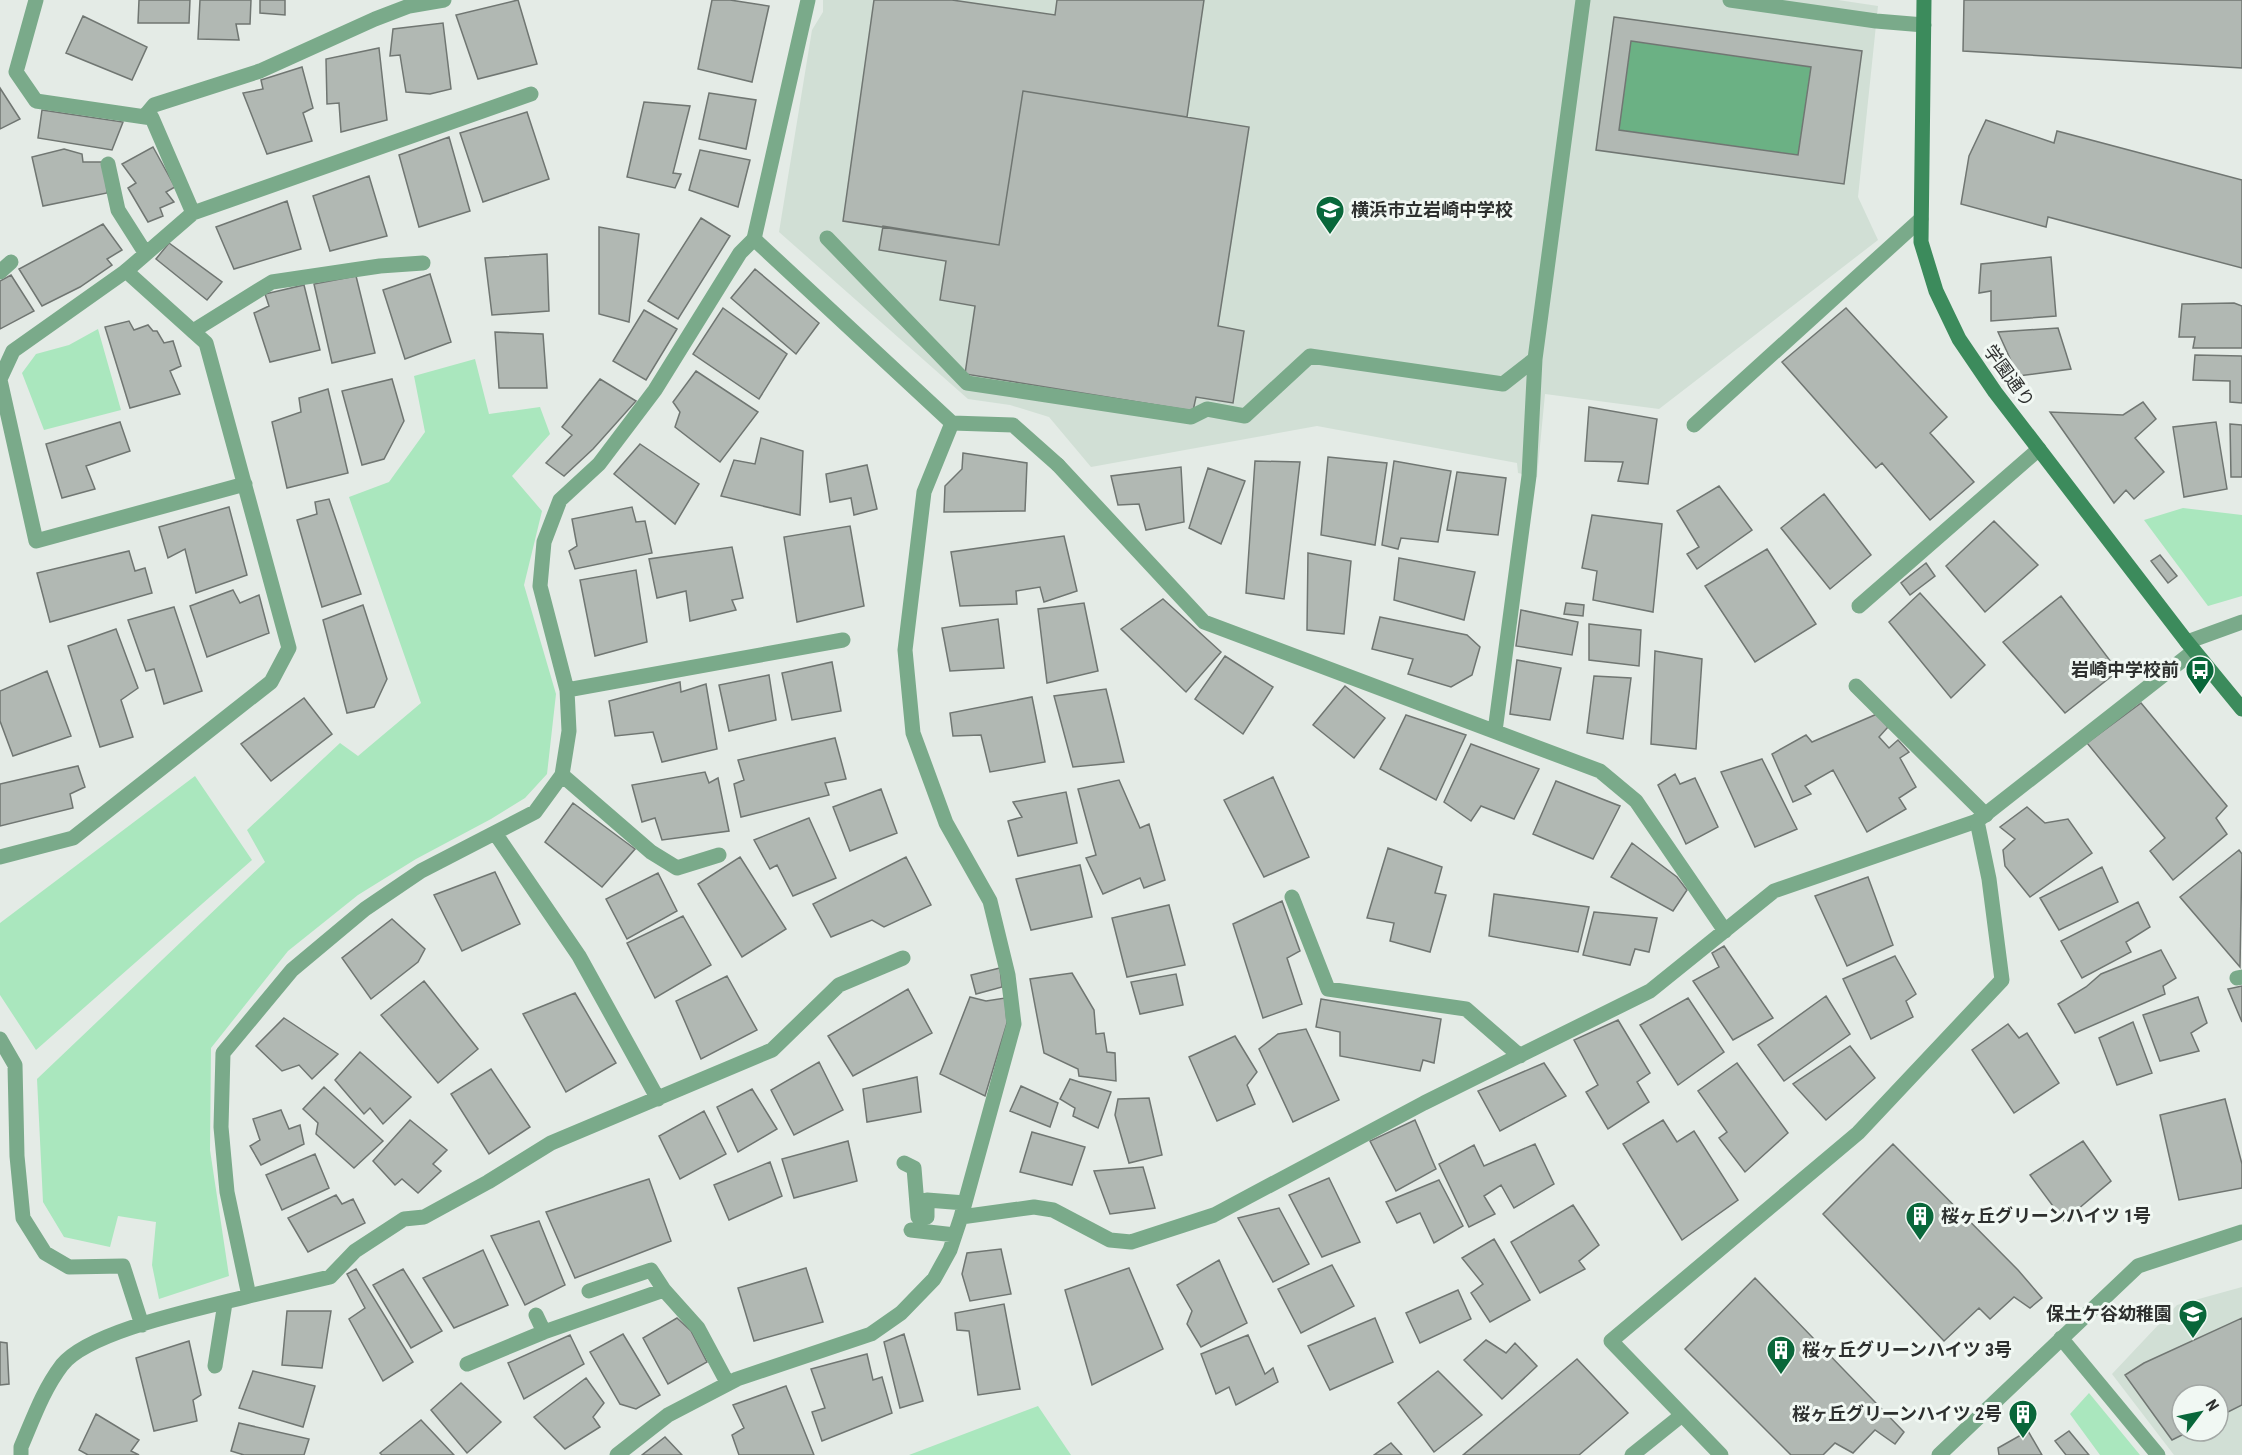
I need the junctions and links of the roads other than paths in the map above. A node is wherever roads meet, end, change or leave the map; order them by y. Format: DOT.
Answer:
graph roads {
  1 [pos="36,0"];
  2 [pos="444,0"];
  3 [pos="808,0"];
  4 [pos="1583,0"];
  5 [pos="1730,0"];
  6 [pos="1924,0"];
  7 [pos="1924,25"];
  8 [pos="531,94"];
  9 [pos="144,117"];
  10 [pos="108,164"];
  11 [pos="193,213"];
  12 [pos="1921,219"];
  13 [pos="827,238"];
  14 [pos="754,239"];
  15 [pos="146,254"];
  16 [pos="423,263"];
  17 [pos="126,271"];
  18 [pos="193,331"];
  19 [pos="1535,359"];
  20 [pos="1,387"];
  21 [pos="952,423"];
  22 [pos="1694,425"];
  23 [pos="2039,449"];
  24 [pos="245,484"];
  25 [pos="1859,606"];
  26 [pos="2242,622"];
  27 [pos="843,640"];
  28 [pos="2191,646"];
  29 [pos="1856,686"];
  30 [pos="567,690"];
  31 [pos="2242,709"];
  32 [pos="1495,731"];
  33 [pos="562,775"];
  34 [pos="1982,818"];
  35 [pos="495,833"];
  36 [pos="718,855"];
  37 [pos="0,857"];
  38 [pos="1292,897"];
  39 [pos="1725,931"];
  40 [pos="903,958"];
  41 [pos="0,1040"];
  42 [pos="1520,1056"];
  43 [pos="658,1098"];
  44 [pos="904,1164"];
  45 [pos="963,1210"];
  46 [pos="911,1230"];
  47 [pos="2242,1232"];
  48 [pos="955,1235"];
  49 [pos="664,1290"];
  50 [pos="589,1291"];
  51 [pos="249,1296"];
  52 [pos="225,1303"];
  53 [pos="536,1315"];
  54 [pos="142,1325"];
  55 [pos="544,1332"];
  56 [pos="2061,1338"];
  57 [pos="467,1364"];
  58 [pos="215,1366"];
  59 [pos="728,1384"];
  60 [pos="1682,1415"];
  61 [pos="21,1455"];
  62 [pos="617,1455"];
  63 [pos="1632,1455"];
  64 [pos="1721,1455"];
  65 [pos="1939,1455"];
  66 [pos="2158,1455"];
  1 -- 9 [label="street"];
  2 -- 9 [label="street"];
  3 -- 14 [label="street"];
  4 -- 19 [label="street"];
  5 -- 7 [label="street"];
  6 -- 7 [label="street, 学園通り"];
  7 -- 12 [label="street, 学園通り"];
  8 -- 11 [label="street"];
  9 -- 11 [label="street"];
  10 -- 15 [label="street"];
  11 -- 15 [label="street"];
  12 -- 22 [label="street"];
  12 -- 23 [label="street, 学園通り"];
  13 -- 19 [label="street"];
  14 -- 21 [label="street"];
  14 -- 30 [label="street"];
  15 -- 17 [label="street"];
  16 -- 18 [label="street"];
  17 -- 18 [label="street"];
  17 -- 20 [label="street"];
  18 -- 24 [label="street"];
  19 -- 32 [label="street"];
  20 -- 24 [label="street"];
  21 -- 32 [label="street"];
  21 -- 45 [label="street"];
  23 -- 25 [label="street"];
  23 -- 28 [label="street, 学園通り"];
  24 -- 37 [label="street"];
  26 -- 28 [label="street"];
  27 -- 30 [label="street"];
  28 -- 31 [label="street, 学園通り"];
  28 -- 34 [label="street"];
  29 -- 34 [label="street"];
  30 -- 33 [label="street"];
  32 -- 39 [label="street"];
  33 -- 35 [label="street"];
  33 -- 36 [label="street"];
  34 -- 39 [label="street"];
  34 -- 60 [label="street"];
  35 -- 43 [label="street"];
  35 -- 51 [label="street"];
  38 -- 42 [label="street"];
  39 -- 42 [label="street"];
  40 -- 43 [label="street"];
  41 -- 54 [label="street"];
  42 -- 45 [label="street"];
  43 -- 51 [label="street"];
  44 -- 45 [label="street"];
  45 -- 48 [label="street"];
  46 -- 48 [label="street"];
  47 -- 56 [label="street"];
  48 -- 59 [label="street"];
  49 -- 50 [label="street"];
  49 -- 55 [label="street"];
  49 -- 59 [label="street"];
  51 -- 52 [label="street"];
  52 -- 54 [label="street"];
  52 -- 58 [label="street"];
  53 -- 55 [label="street"];
  54 -- 61 [label="street"];
  55 -- 57 [label="street"];
  56 -- 65 [label="street"];
  56 -- 66 [label="street"];
  59 -- 62 [label="street"];
  60 -- 63 [label="street"];
  60 -- 64 [label="street"];
}
